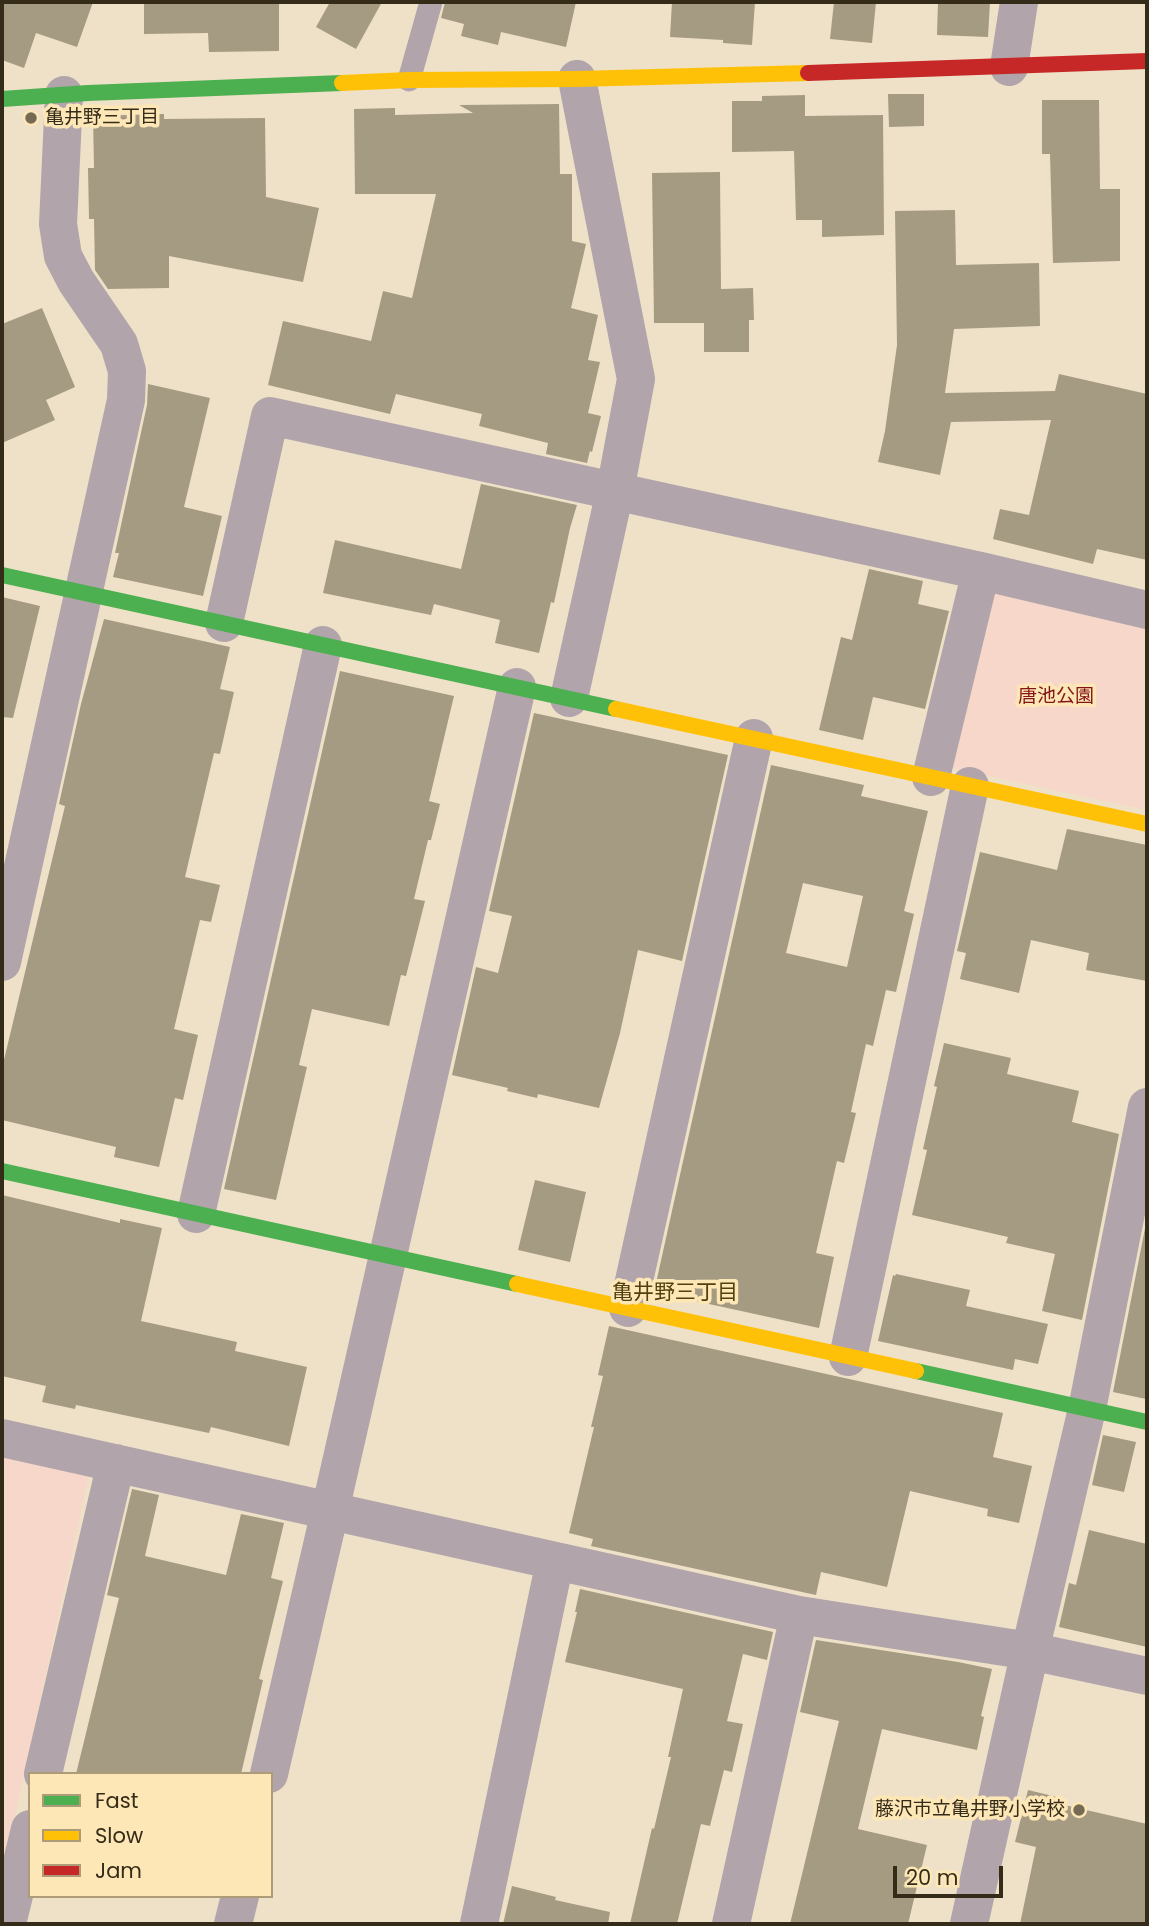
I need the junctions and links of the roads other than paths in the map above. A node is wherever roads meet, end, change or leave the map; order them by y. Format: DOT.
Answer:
graph roads {
  1 [pos="431,2"];
  2 [pos="1018,2"];
  3 [pos="1009,67"];
  4 [pos="1144,68"];
  5 [pos="577,79"];
  6 [pos="409,80"];
  7 [pos="64,95"];
  8 [pos="2,99"];
  9 [pos="615,491"];
  10 [pos="981,571"];
  11 [pos="2,575"];
  12 [pos="83,593"];
  13 [pos="1147,610"];
  14 [pos="225,623"];
  15 [pos="323,645"];
  16 [pos="517,687"];
  17 [pos="569,698"];
  18 [pos="754,738"];
  19 [pos="931,777"];
  20 [pos="970,786"];
  21 [pos="1147,824"];
  22 [pos="2,962"];
  23 [pos="1146,1119"];
  24 [pos="2,1171"];
  25 [pos="196,1214"];
  26 [pos="388,1256"];
  27 [pos="628,1308"];
  28 [pos="848,1357"];
  29 [pos="1087,1409"];
  30 [pos="1147,1422"];
  31 [pos="2,1438"];
  32 [pos="116,1463"];
  33 [pos="330,1511"];
  34 [pos="555,1561"];
  35 [pos="799,1615"];
  36 [pos="1030,1651"];
  37 [pos="1147,1676"];
  38 [pos="43,1772"];
  39 [pos="268,1772"];
  40 [pos="28,1837"];
  41 [pos="240,1898"];
  42 [pos="7,1924"];
  43 [pos="233,1924"];
  44 [pos="479,1924"];
  45 [pos="731,1924"];
  46 [pos="969,1924"];
  1 -- 6 [label="lane"];
  2 -- 3 [label="street"];
  3 -- 4 [label="street"];
  3 -- 5 [label="street"];
  5 -- 6 [label="street"];
  5 -- 9 [label="street"];
  6 -- 7 [label="street"];
  7 -- 8 [label="street"];
  7 -- 12 [label="street"];
  9 -- 10 [label="street"];
  9 -- 14 [label="street"];
  9 -- 17 [label="street"];
  10 -- 13 [label="street"];
  10 -- 19 [label="street"];
  11 -- 12 [label="street"];
  12 -- 14 [label="street"];
  12 -- 22 [label="street"];
  14 -- 15 [label="street"];
  15 -- 16 [label="street"];
  15 -- 25 [label="street"];
  16 -- 17 [label="street"];
  16 -- 26 [label="street"];
  17 -- 18 [label="street"];
  18 -- 19 [label="street"];
  18 -- 27 [label="street"];
  19 -- 20 [label="street"];
  20 -- 21 [label="street"];
  20 -- 28 [label="street"];
  23 -- 29 [label="street"];
  24 -- 25 [label="street"];
  25 -- 26 [label="street"];
  26 -- 27 [label="street"];
  26 -- 33 [label="street"];
  27 -- 28 [label="street"];
  28 -- 29 [label="street"];
  29 -- 30 [label="street"];
  29 -- 36 [label="street"];
  31 -- 32 [label="street"];
  32 -- 33 [label="street"];
  32 -- 38 [label="street"];
  33 -- 34 [label="street"];
  33 -- 39 [label="street"];
  34 -- 35 [label="street"];
  34 -- 44 [label="street"];
  35 -- 36 [label="street"];
  35 -- 45 [label="street"];
  36 -- 37 [label="street"];
  36 -- 46 [label="street"];
  40 -- 42 [label="street"];
  41 -- 43 [label="street"];
}
